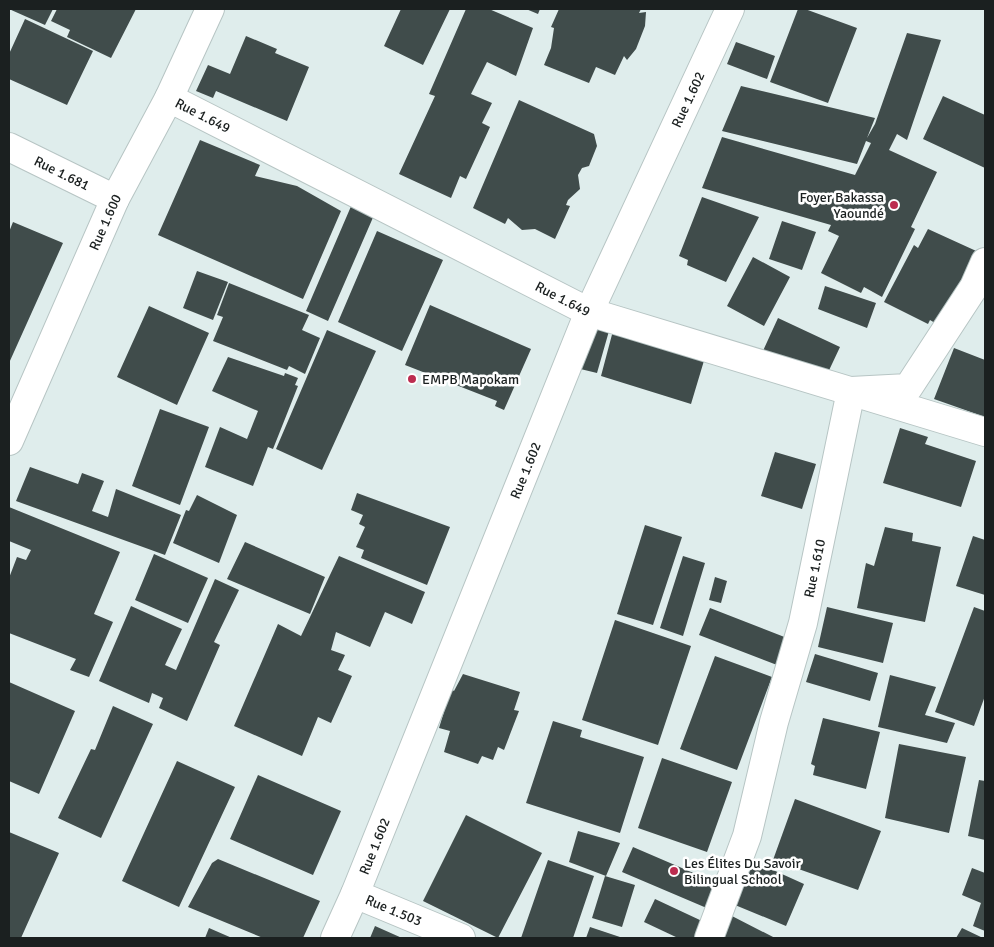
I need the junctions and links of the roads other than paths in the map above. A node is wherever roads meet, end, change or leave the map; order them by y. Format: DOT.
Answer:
graph roads {
  1 [pos="210,9"];
  2 [pos="730,9"];
  3 [pos="169,98"];
  4 [pos="9,147"];
  5 [pos="115,198"];
  6 [pos="985,262"];
  7 [pos="589,312"];
  8 [pos="851,391"];
  9 [pos="985,432"];
  10 [pos="9,441"];
  11 [pos="355,894"];
  12 [pos="335,938"];
  13 [pos="461,938"];
  14 [pos="709,938"];
  1 -- 3 [label="street, Rue 1.600"];
  2 -- 7 [label="street, Rue 1.602"];
  3 -- 5 [label="street, Rue 1.600"];
  3 -- 7 [label="street, Rue 1.649"];
  4 -- 5 [label="street, Rue 1.681"];
  5 -- 10 [label="street, Rue 1.600"];
  6 -- 8 [label="street"];
  7 -- 8 [label="street, Rue 1.649"];
  7 -- 11 [label="street, Rue 1.602"];
  8 -- 9 [label="street, Rue 1.649"];
  8 -- 14 [label="street, Rue 1.610"];
  11 -- 12 [label="street, Rue 1.602"];
  11 -- 13 [label="street, Rue 1.503"];
}
